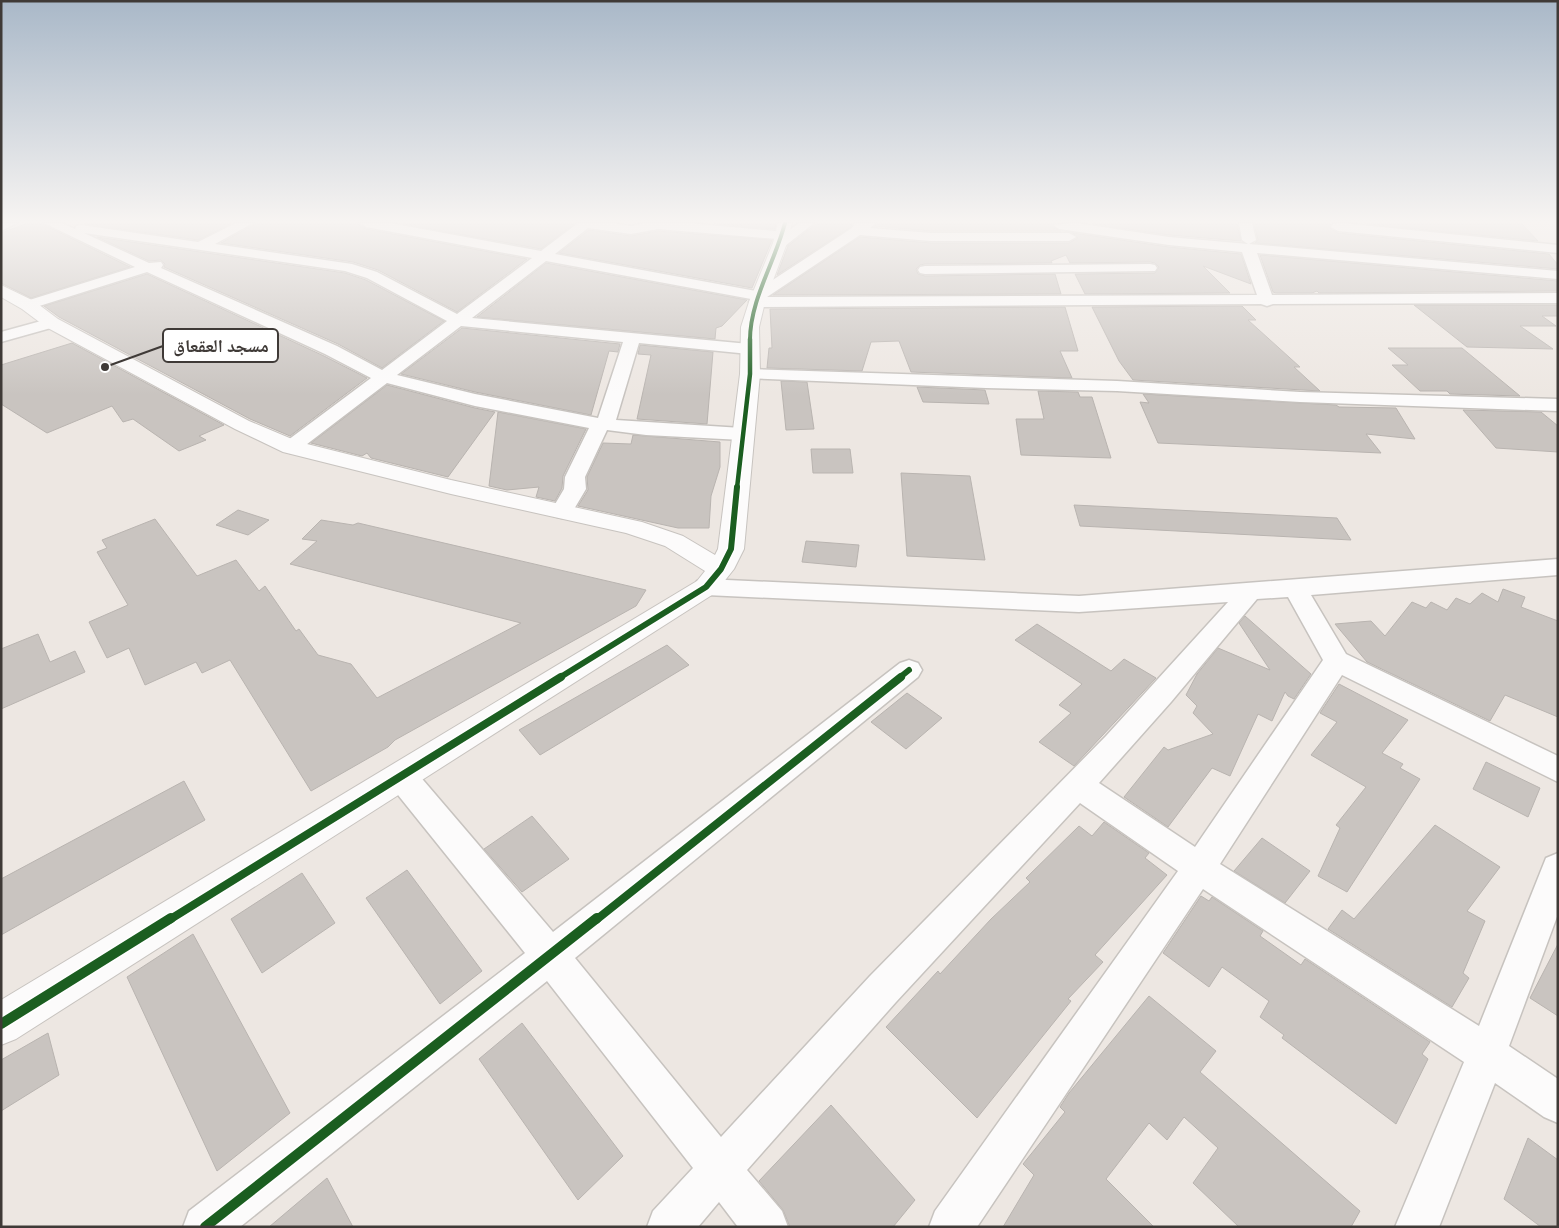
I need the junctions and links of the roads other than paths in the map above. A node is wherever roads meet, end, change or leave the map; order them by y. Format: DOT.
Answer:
graph roads {
  1 [pos="109,280"];
  2 [pos="176,280"];
  3 [pos="379,280"];
  4 [pos="512,280"];
  5 [pos="665,280"];
  6 [pos="767,280"];
  7 [pos="785,280"];
  8 [pos="1099,280"];
  9 [pos="1260,280"];
  10 [pos="1399,286"];
  11 [pos="1,290"];
  12 [pos="1558,298"];
  13 [pos="758,299"];
  14 [pos="1410,299"];
  15 [pos="1113,301"];
  16 [pos="1267,301"];
  17 [pos="28,305"];
  18 [pos="458,321"];
  19 [pos="52,323"];
  20 [pos="1,336"];
  21 [pos="632,338"];
  22 [pos="750,362"];
  23 [pos="383,377"];
  24 [pos="1558,405"];
  25 [pos="603,424"];
  26 [pos="742,434"];
  27 [pos="291,447"];
  28 [pos="562,511"];
  29 [pos="1558,567"];
  30 [pos="713,578"];
  31 [pos="1295,588"];
  32 [pos="1250,592"];
  33 [pos="1337,661"];
  34 [pos="909,670"];
  35 [pos="1558,770"];
  36 [pos="401,776"];
  37 [pos="1078,785"];
  38 [pos="1199,868"];
  39 [pos="1558,868"];
  40 [pos="550,956"];
  41 [pos="1,1024"];
  42 [pos="1487,1054"];
  43 [pos="1558,1103"];
  44 [pos="720,1170"];
  45 [pos="205,1227"];
  46 [pos="669,1227"];
  47 [pos="766,1227"];
  48 [pos="951,1227"];
  49 [pos="1417,1227"];
  1 -- 17 [label="street"];
  2 -- 23 [label="street"];
  3 -- 18 [label="street"];
  4 -- 18 [label="street"];
  5 -- 13 [label="street"];
  6 -- 13 [label="street"];
  7 -- 13 [label="street"];
  8 -- 15 [label="street"];
  9 -- 16 [label="street"];
  10 -- 14 [label="street"];
  11 -- 17 [label="street"];
  12 -- 14 [label="street"];
  13 -- 15 [label="street"];
  13 -- 22 [label="street"];
  14 -- 16 [label="street"];
  15 -- 16 [label="street"];
  17 -- 19 [label="street"];
  18 -- 21 [label="street"];
  18 -- 23 [label="street"];
  19 -- 20 [label="street"];
  19 -- 27 [label="street"];
  21 -- 22 [label="street"];
  21 -- 25 [label="street"];
  22 -- 24 [label="street"];
  22 -- 26 [label="street"];
  23 -- 25 [label="street"];
  23 -- 27 [label="street"];
  25 -- 26 [label="street"];
  25 -- 28 [label="street"];
  26 -- 30 [label="street"];
  27 -- 28 [label="street"];
  28 -- 30 [label="street"];
  29 -- 31 [label="street"];
  30 -- 32 [label="street"];
  30 -- 36 [label="street"];
  31 -- 32 [label="street"];
  31 -- 33 [label="street"];
  32 -- 37 [label="street"];
  33 -- 35 [label="street"];
  33 -- 38 [label="street"];
  34 -- 40 [label="street"];
  36 -- 40 [label="street"];
  36 -- 41 [label="street"];
  37 -- 38 [label="street"];
  37 -- 44 [label="street"];
  38 -- 42 [label="street"];
  38 -- 48 [label="street"];
  39 -- 42 [label="street"];
  40 -- 44 [label="street"];
  40 -- 45 [label="street"];
  42 -- 43 [label="street"];
  42 -- 49 [label="street"];
  44 -- 46 [label="street"];
  44 -- 47 [label="street"];
}
